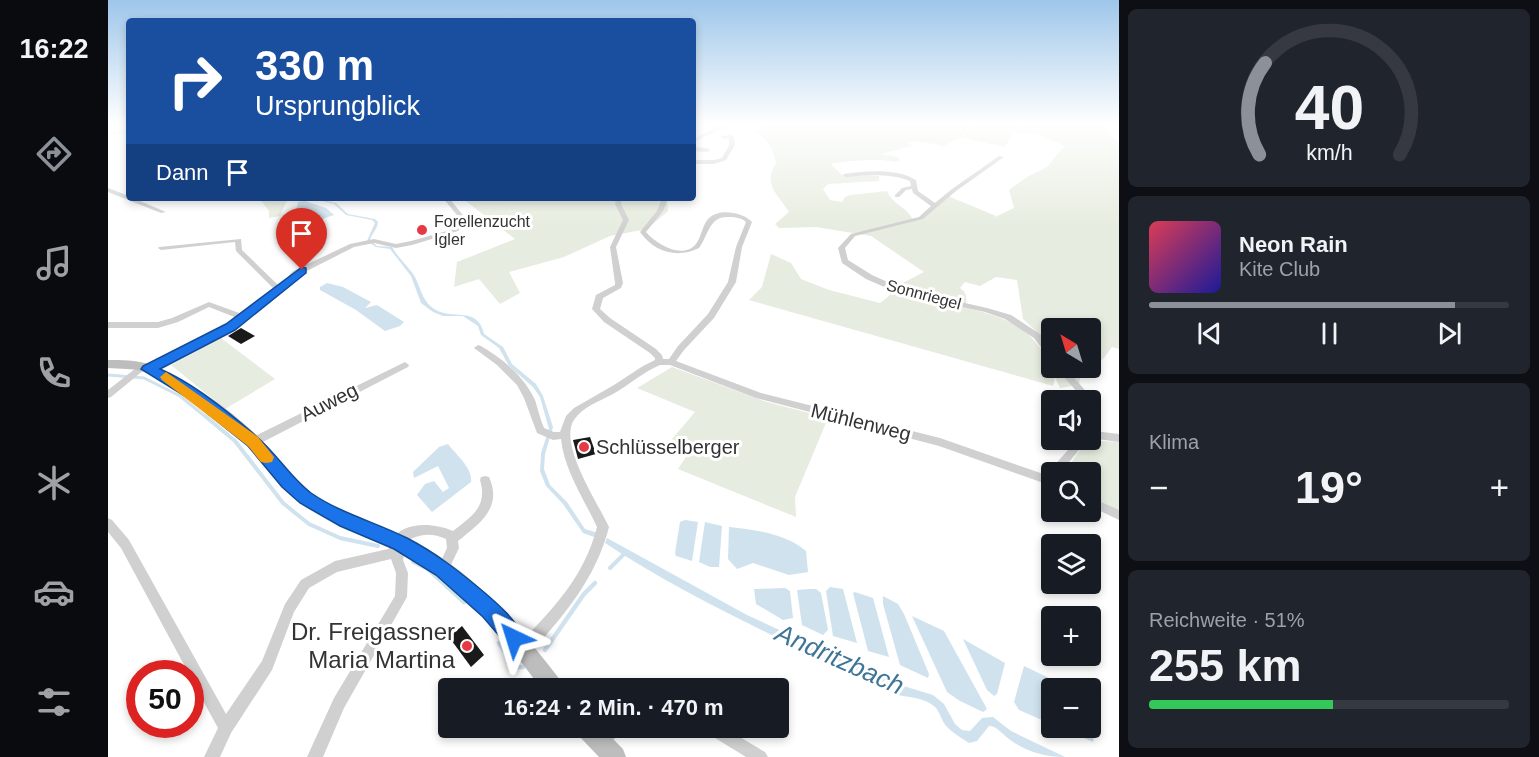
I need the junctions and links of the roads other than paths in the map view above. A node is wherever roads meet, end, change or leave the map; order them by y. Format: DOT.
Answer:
graph roads {
  1 [pos="724,158"];
  2 [pos="999,158"];
  3 [pos="696,162"];
  4 [pos="846,175"];
  5 [pos="915,187"];
  6 [pos="108,190"];
  7 [pos="897,196"];
  8 [pos="126,197"];
  9 [pos="136,201"];
  10 [pos="448,201"];
  11 [pos="618,201"];
  12 [pos="664,201"];
  13 [pos="935,206"];
  14 [pos="163,212"];
  15 [pos="161,248"];
  16 [pos="279,290"];
  17 [pos="244,318"];
  18 [pos="108,325"];
  19 [pos="1041,341"];
  20 [pos="478,348"];
  21 [pos="665,362"];
  22 [pos="108,364"];
  23 [pos="405,365"];
  24 [pos="146,368"];
  25 [pos="1069,378"];
  26 [pos="1080,390"];
  27 [pos="108,395"];
  28 [pos="1101,434"];
  29 [pos="566,435"];
  30 [pos="1119,438"];
  31 [pos="253,442"];
  32 [pos="1074,450"];
  33 [pos="1065,462"];
  34 [pos="1041,474"];
  35 [pos="485,480"];
  36 [pos="1101,506"];
  37 [pos="1119,515"];
  38 [pos="108,523"];
  39 [pos="452,539"];
  40 [pos="398,543"];
  41 [pos="443,569"];
  42 [pos="524,650"];
  43 [pos="546,678"];
  44 [pos="226,728"];
  45 [pos="729,738"];
  46 [pos="212,757"];
  47 [pos="315,757"];
  48 [pos="760,757"];
  1 -- 3 [label="street"];
  2 -- 13 [label="street, Sonnriegel"];
  4 -- 5 [label="street"];
  5 -- 7 [label="street"];
  5 -- 13 [label="street"];
  6 -- 8 [label="street"];
  9 -- 14 [label="street"];
  10 -- 16 [label="street"];
  11 -- 21 [label="street"];
  12 -- 21 [label="street"];
  13 -- 19 [label="street, Sonnriegel"];
  15 -- 16 [label="street"];
  16 -- 17 [label="street"];
  17 -- 18 [label="street"];
  17 -- 24 [label="street"];
  20 -- 29 [label="street"];
  21 -- 29 [label="street"];
  21 -- 34 [label="street, Mühlenweg"];
  22 -- 24 [label="main road"];
  23 -- 31 [label="street, Auweg"];
  24 -- 27 [label="street"];
  24 -- 31 [label="main road"];
  25 -- 26 [label="street"];
  28 -- 30 [label="street"];
  29 -- 42 [label="street"];
  31 -- 40 [label="main road"];
  32 -- 33 [label="street"];
  35 -- 39 [label="street"];
  36 -- 37 [label="street"];
  38 -- 44 [label="street"];
  39 -- 40 [label="street"];
  39 -- 41 [label="street"];
  40 -- 41 [label="main road"];
  40 -- 44 [label="street"];
  40 -- 47 [label="street"];
  41 -- 42 [label="main road"];
  42 -- 43 [label="main road"];
  44 -- 46 [label="street"];
  45 -- 48 [label="street"];
}
